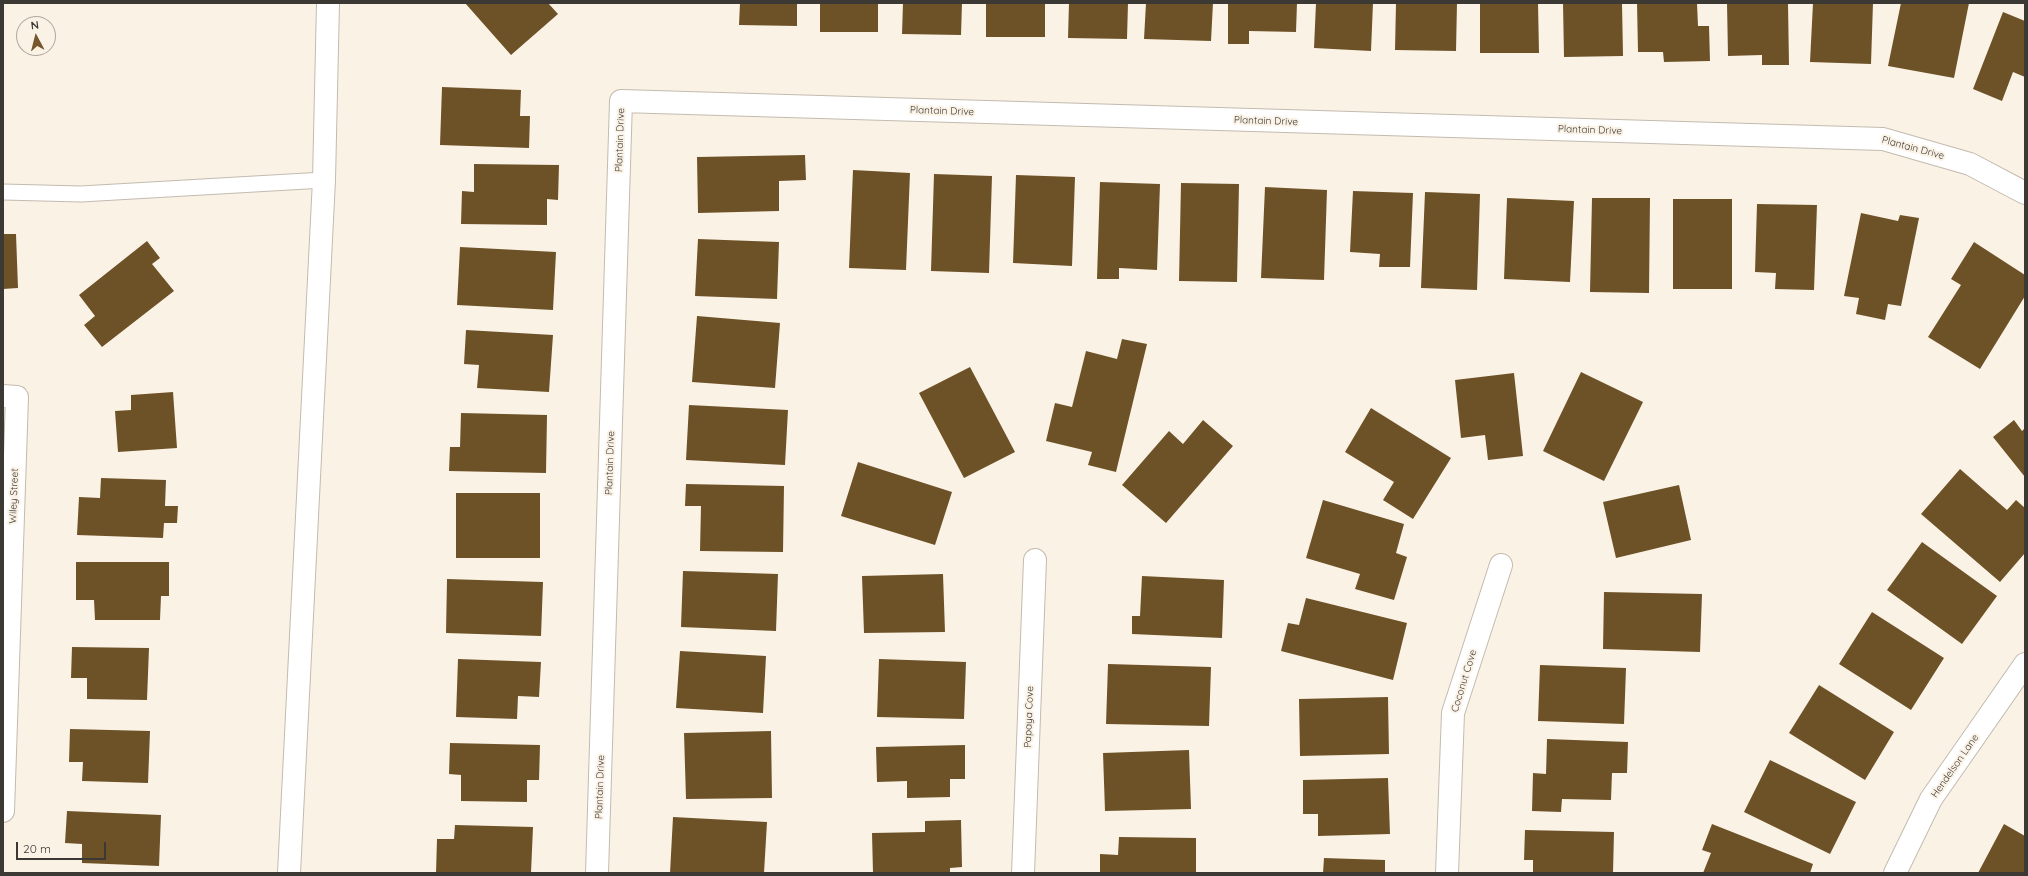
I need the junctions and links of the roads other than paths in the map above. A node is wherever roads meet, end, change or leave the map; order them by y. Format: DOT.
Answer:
graph roads {
  1 [pos="328,3"];
  2 [pos="324,180"];
  3 [pos="3,192"];
  4 [pos="2025,193"];
  5 [pos="10,396"];
  6 [pos="1035,560"];
  7 [pos="1501,565"];
  8 [pos="2025,664"];
  9 [pos="3,811"];
  10 [pos="289,873"];
  11 [pos="597,873"];
  12 [pos="1023,873"];
  13 [pos="1447,873"];
  14 [pos="1895,873"];
  1 -- 2 [label="street"];
  2 -- 3 [label="lane"];
  2 -- 10 [label="street"];
  4 -- 11 [label="street, Plantain Drive"];
  5 -- 9 [label="street, Wiley Street"];
  6 -- 12 [label="street, Papaya Cove"];
  7 -- 13 [label="street, Coconut Cove"];
  8 -- 14 [label="street, Hendelson Lane"];
}
